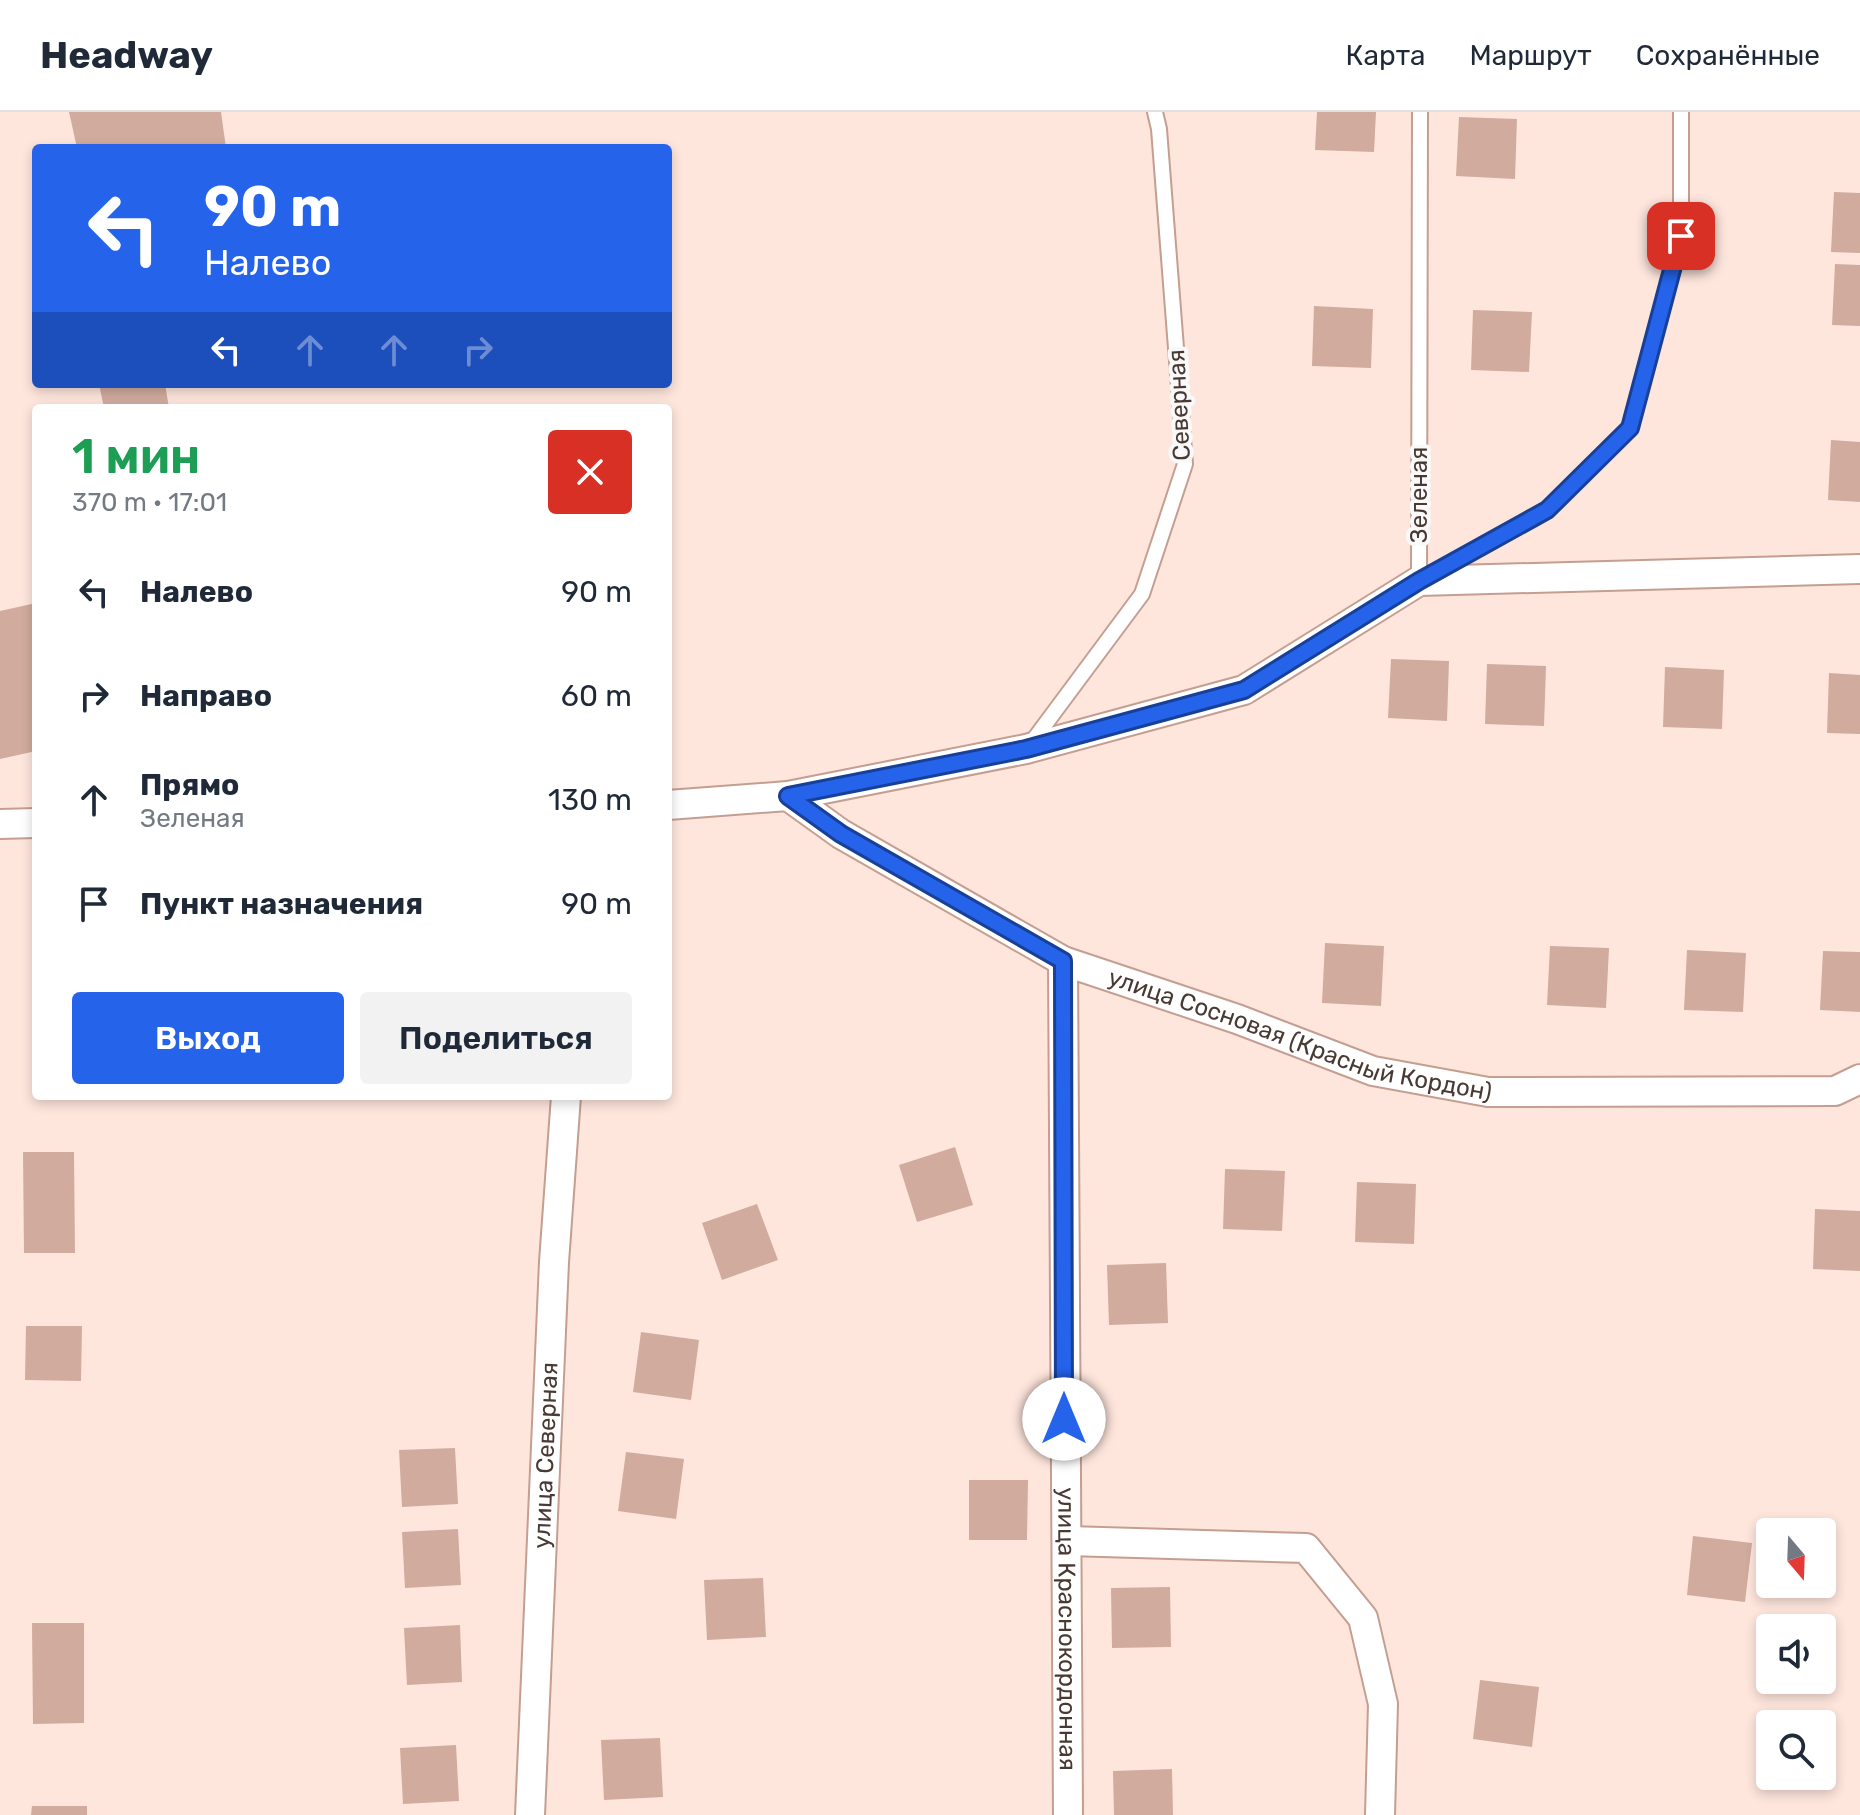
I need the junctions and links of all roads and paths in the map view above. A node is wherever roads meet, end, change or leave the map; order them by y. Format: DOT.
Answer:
graph roads {
  1 [pos="1155,112"];
  2 [pos="1420,112"];
  3 [pos="1681,112"];
  4 [pos="1860,569"];
  5 [pos="1419,581"];
  6 [pos="1026,749"];
  7 [pos="788,796"];
  8 [pos="672,805"];
  9 [pos="32,823"];
  10 [pos="0,824"];
  11 [pos="1063,961"];
  12 [pos="1860,1079"];
  13 [pos="566,1100"];
  14 [pos="1068,1541"];
  15 [pos="530,1815"];
  16 [pos="1068,1815"];
  17 [pos="1380,1815"];
  1 -- 6 [label="lane, Северная"];
  2 -- 5 [label="lane, Зеленая"];
  3 -- 5 [label="lane, Зеленая"];
  4 -- 5 [label="street"];
  5 -- 6 [label="street"];
  6 -- 7 [label="street"];
  7 -- 8 [label="street"];
  7 -- 11 [label="street, улица Сосновая (Красный Кордон)"];
  9 -- 10 [label="street"];
  11 -- 12 [label="street, улица Сосновая (Красный Кордон)"];
  11 -- 14 [label="street, улица Краснокордонная"];
  13 -- 15 [label="street, улица Северная"];
  14 -- 16 [label="street, улица Краснокордонная"];
  14 -- 17 [label="street"];
}
